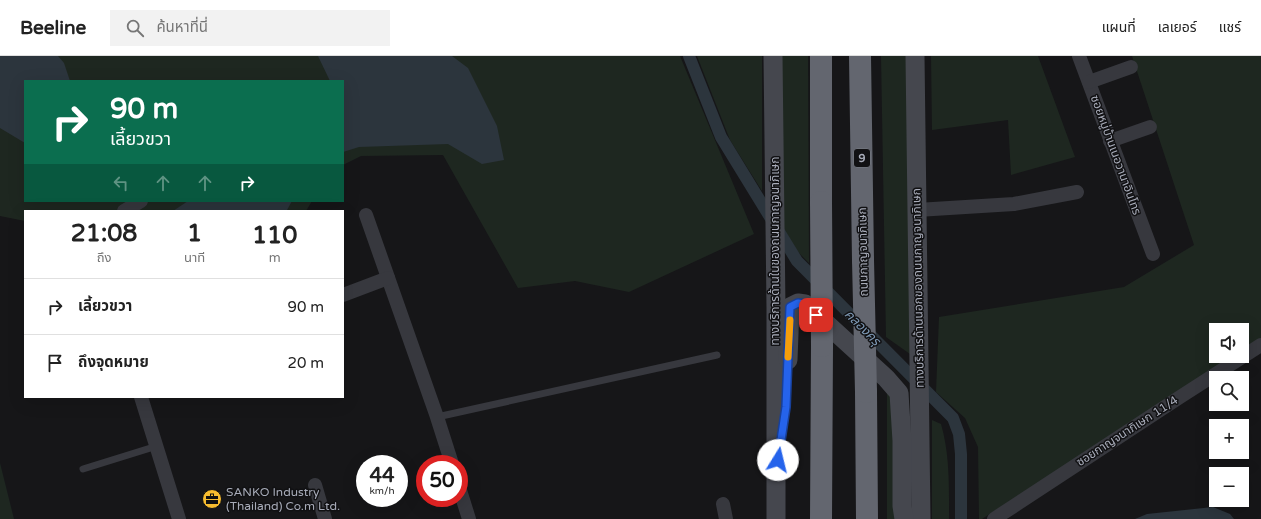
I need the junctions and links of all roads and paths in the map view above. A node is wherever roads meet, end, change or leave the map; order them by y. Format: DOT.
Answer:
graph roads {
  1 [pos="773,56"];
  2 [pos="821,56"];
  3 [pos="860,56"];
  4 [pos="915,56"];
  5 [pos="1079,56"];
  6 [pos="1131,67"];
  7 [pos="1089,82"];
  8 [pos="1150,127"];
  9 [pos="1110,141"];
  10 [pos="1077,192"];
  11 [pos="138,202"];
  12 [pos="126,210"];
  13 [pos="917,210"];
  14 [pos="366,215"];
  15 [pos="1153,254"];
  16 [pos="388,278"];
  17 [pos="344,295"];
  18 [pos="1261,345"];
  19 [pos="716,355"];
  20 [pos="141,398"];
  21 [pos="437,417"];
  22 [pos="157,446"];
  23 [pos="449,455"];
  24 [pos="83,469"];
  25 [pos="776,473"];
  26 [pos="315,486"];
  27 [pos="723,504"];
  28 [pos="465,507"];
  29 [pos="179,519"];
  30 [pos="325,519"];
  31 [pos="469,519"];
  32 [pos="726,519"];
  33 [pos="776,519"];
  34 [pos="821,519"];
  35 [pos="867,519"];
  36 [pos="904,519"];
  37 [pos="921,519"];
  38 [pos="994,519"];
  1 -- 25 [label="main road, ทางบริการด้านในของถนนกาญจนาภิเษก"];
  2 -- 34 [label="highway, bridge"];
  3 -- 35 [label="highway, ถนนกาญจนาภิเษก / 9, bridge"];
  4 -- 13 [label="main road, ทางบริการด้านนอกของถนนกาญจนาภิเษก"];
  5 -- 7 [label="street, ซอยหมู่บ้านเนอวานาอินโทร"];
  6 -- 7 [label="street"];
  7 -- 9 [label="street, ซอยหมู่บ้านเนอวานาอินโทร"];
  8 -- 9 [label="street"];
  9 -- 15 [label="street, ซอยหมู่บ้านเนอวานาอินโทร"];
  10 -- 13 [label="street"];
  11 -- 12 [label="street"];
  13 -- 37 [label="main road, ทางบริการด้านนอกของถนนกาญจนาภิเษก"];
  14 -- 16 [label="street"];
  16 -- 17 [label="street"];
  16 -- 21 [label="street"];
  18 -- 38 [label="street, ซอยกาญจนาภิเษก 11/4"];
  19 -- 21 [label="lane"];
  20 -- 22 [label="street"];
  21 -- 23 [label="street"];
  22 -- 24 [label="lane"];
  22 -- 29 [label="street"];
  25 -- 33 [label="main road, ทางบริการด้านในของถนนกาญจนาภิเษก"];
  25 -- 36 [label="main road"];
  26 -- 30 [label="street"];
  27 -- 32 [label="street"];
  28 -- 31 [label="street"];
}
